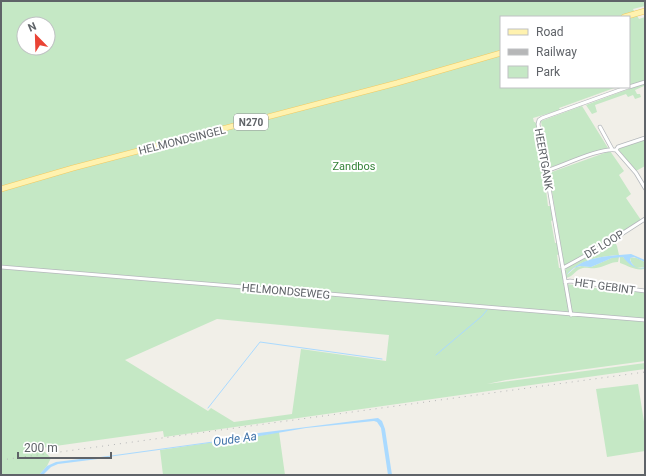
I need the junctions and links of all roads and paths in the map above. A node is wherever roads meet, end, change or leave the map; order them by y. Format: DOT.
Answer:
graph roads {
  1 [pos="645,11"];
  2 [pos="628,16"];
  3 [pos="500,53"];
  4 [pos="645,82"];
  5 [pos="630,87"];
  6 [pos="626,88"];
  7 [pos="600,127"];
  8 [pos="645,138"];
  9 [pos="614,150"];
  10 [pos="546,171"];
  11 [pos="645,188"];
  12 [pos="1,189"];
  13 [pos="645,219"];
  14 [pos="1,267"];
  15 [pos="563,268"];
  16 [pos="565,282"];
  17 [pos="645,291"];
  18 [pos="571,315"];
  19 [pos="645,320"];
  1 -- 2 [label="main road"];
  3 -- 12 [label="main road, HELMONDSINGEL / N270"];
  4 -- 5 [label="street, HEERTGANK"];
  6 -- 10 [label="street, HEERTGANK"];
  7 -- 9 [label="street"];
  8 -- 9 [label="street"];
  9 -- 10 [label="street"];
  9 -- 11 [label="street"];
  10 -- 15 [label="street, HEERTGANK"];
  13 -- 15 [label="street, DE LOOP"];
  14 -- 18 [label="street, HELMONDSEWEG"];
  15 -- 16 [label="street"];
  16 -- 17 [label="street, HET GEBINT"];
  16 -- 18 [label="street"];
  18 -- 19 [label="street, HELMONDSEWEG"];
}
